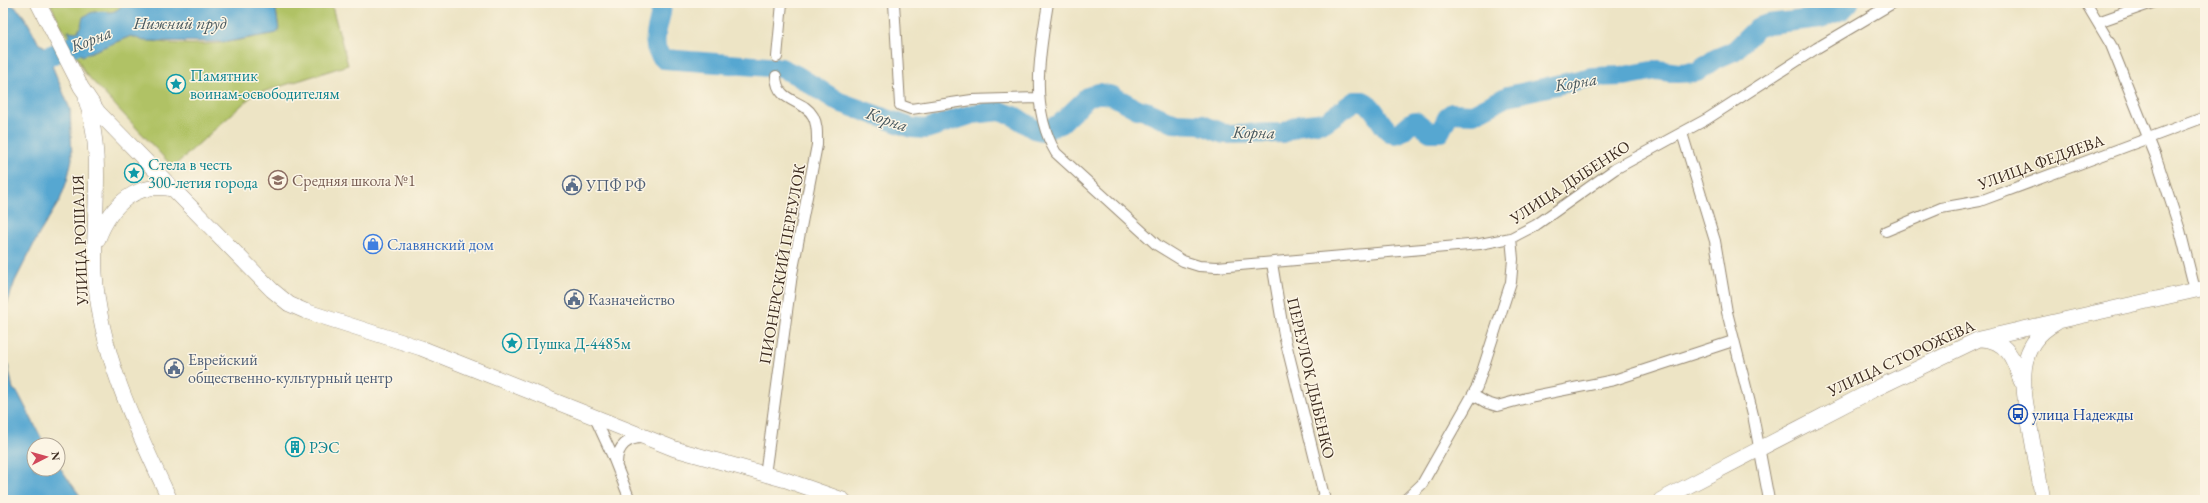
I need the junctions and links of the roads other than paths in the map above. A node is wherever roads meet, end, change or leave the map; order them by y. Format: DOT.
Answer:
graph roads {
  1 [pos="38,3"];
  2 [pos="782,3"];
  3 [pos="894,3"];
  4 [pos="1048,3"];
  5 [pos="1893,3"];
  6 [pos="2086,3"];
  7 [pos="2152,3"];
  8 [pos="2098,22"];
  9 [pos="777,57"];
  10 [pos="776,76"];
  11 [pos="78,81"];
  12 [pos="1039,98"];
  13 [pos="2205,117"];
  14 [pos="1682,133"];
  15 [pos="2148,138"];
  16 [pos="176,190"];
  17 [pos="1886,231"];
  18 [pos="1511,238"];
  19 [pos="95,247"];
  20 [pos="1272,263"];
  21 [pos="2200,289"];
  22 [pos="2065,319"];
  23 [pos="1979,339"];
  24 [pos="1733,340"];
  25 [pos="2024,392"];
  26 [pos="1473,395"];
  27 [pos="595,418"];
  28 [pos="647,438"];
  29 [pos="1760,448"];
  30 [pos="618,471"];
  31 [pos="765,474"];
  32 [pos="170,500"];
  33 [pos="630,500"];
  34 [pos="843,500"];
  35 [pos="1325,500"];
  36 [pos="1405,500"];
  37 [pos="1661,500"];
  38 [pos="1769,500"];
  39 [pos="2043,500"];
  1 -- 11 [label="street"];
  2 -- 9 [label="street"];
  3 -- 12 [label="street"];
  4 -- 12 [label="street, УЛИЦА ДЫБЕНКО"];
  5 -- 14 [label="street, УЛИЦА ДЫБЕНКО"];
  6 -- 8 [label="street"];
  7 -- 8 [label="street"];
  8 -- 15 [label="street"];
  10 -- 31 [label="street, ПИОНЕРСКИЙ ПЕРЕУЛОК"];
  11 -- 16 [label="street"];
  11 -- 19 [label="street, УЛИЦА РОШАЛЯ"];
  12 -- 20 [label="street, УЛИЦА ДЫБЕНКО"];
  13 -- 15 [label="street, УЛИЦА ФЕДЯЕВА"];
  14 -- 18 [label="street, УЛИЦА ДЫБЕНКО"];
  14 -- 24 [label="street"];
  15 -- 17 [label="street, УЛИЦА ФЕДЯЕВА"];
  15 -- 21 [label="street"];
  16 -- 19 [label="street"];
  16 -- 27 [label="street"];
  18 -- 20 [label="street, УЛИЦА ДЫБЕНКО"];
  18 -- 26 [label="street"];
  19 -- 32 [label="street, УЛИЦА РОШАЛЯ"];
  20 -- 35 [label="street, ПЕРЕУЛОК ДЫБЕНКО"];
  21 -- 22 [label="street, УЛИЦА СТОРОЖЕВА"];
  22 -- 23 [label="street, УЛИЦА СТОРОЖЕВА"];
  22 -- 25 [label="street"];
  23 -- 25 [label="street"];
  23 -- 29 [label="street, УЛИЦА СТОРОЖЕВА"];
  24 -- 26 [label="street"];
  24 -- 29 [label="street"];
  25 -- 39 [label="street"];
  26 -- 36 [label="street"];
  27 -- 28 [label="street"];
  27 -- 30 [label="street"];
  28 -- 30 [label="street"];
  28 -- 31 [label="street"];
  29 -- 37 [label="street, УЛИЦА СТОРОЖЕВА"];
  29 -- 38 [label="street"];
  30 -- 33 [label="street"];
  31 -- 34 [label="street"];
}
